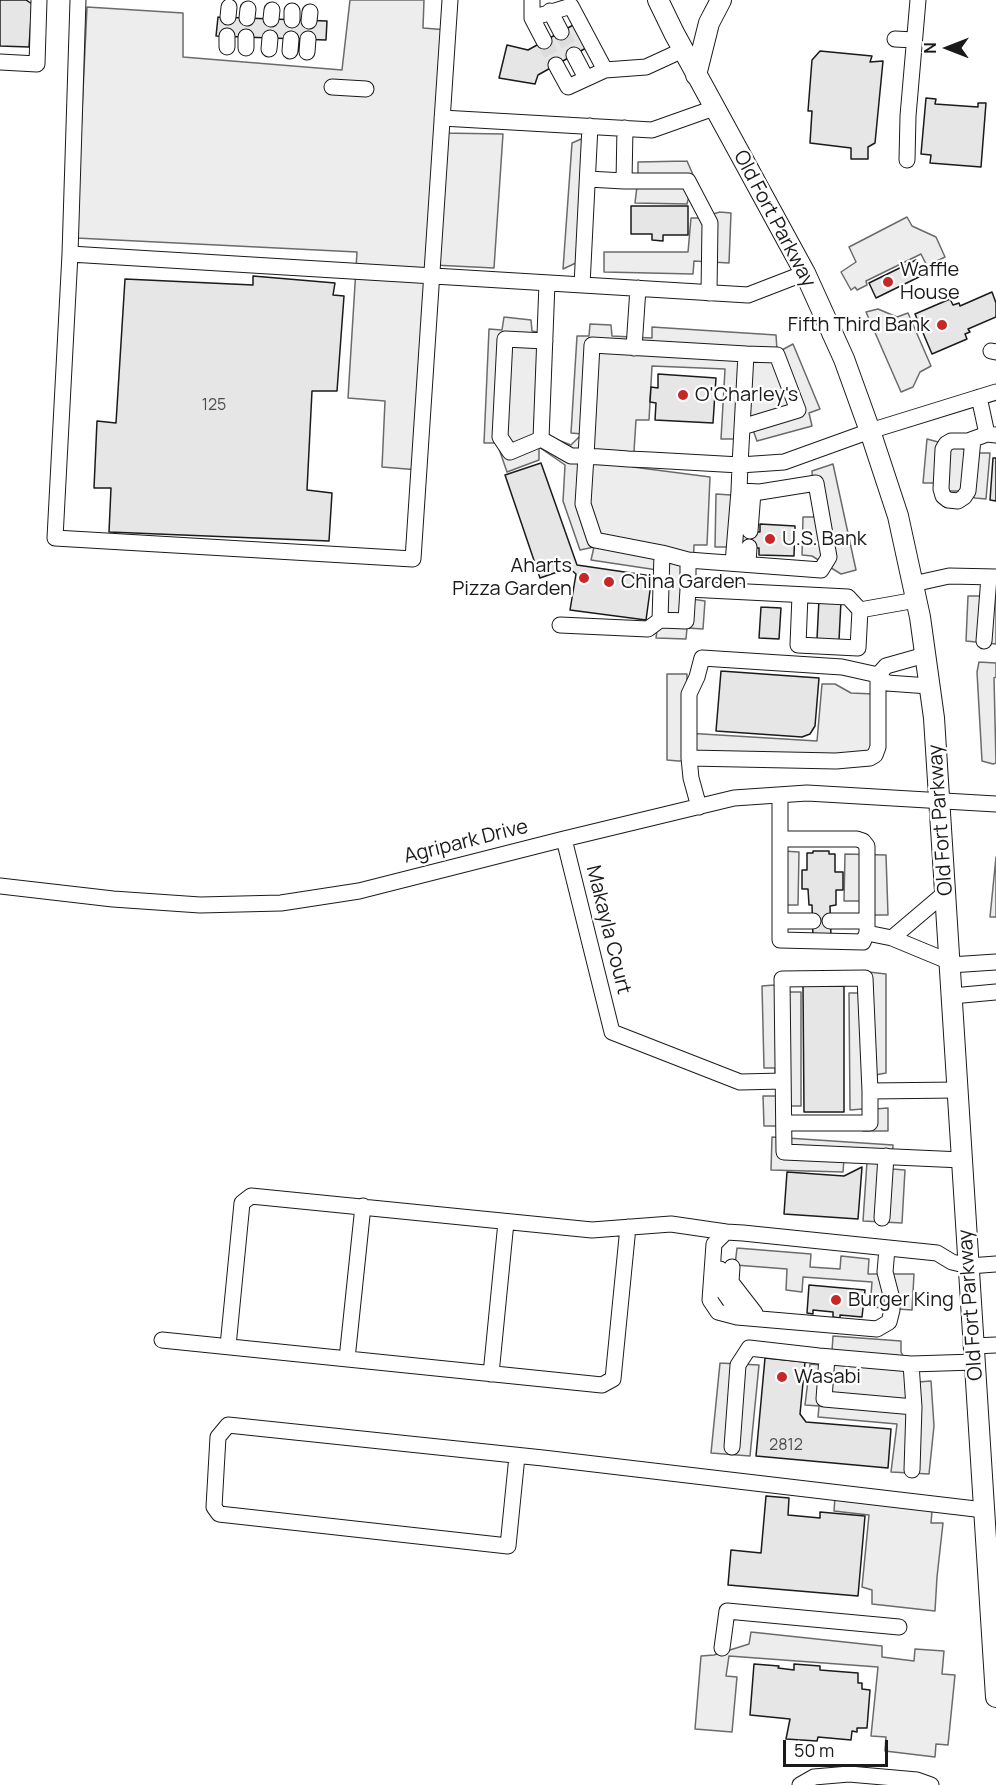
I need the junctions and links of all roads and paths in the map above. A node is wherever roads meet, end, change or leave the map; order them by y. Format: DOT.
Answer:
graph roads {
  1 [pos="39,0"];
  2 [pos="78,0"];
  3 [pos="450,0"];
  4 [pos="532,0"];
  5 [pos="658,0"];
  6 [pos="721,0"];
  7 [pos="918,0"];
  8 [pos="550,11"];
  9 [pos="532,18"];
  10 [pos="561,32"];
  11 [pos="895,39"];
  12 [pos="914,40"];
  13 [pos="544,41"];
  14 [pos="683,50"];
  15 [pos="574,56"];
  16 [pos="0,62"];
  17 [pos="556,65"];
  18 [pos="604,70"];
  19 [pos="696,75"];
  20 [pos="586,78"];
  21 [pos="332,87"];
  22 [pos="366,89"];
  23 [pos="714,108"];
  24 [pos="442,118"];
  25 [pos="590,126"];
  26 [pos="625,128"];
  27 [pos="907,159"];
  28 [pos="588,179"];
  29 [pos="624,181"];
  30 [pos="70,254"];
  31 [pos="805,273"];
  32 [pos="431,276"];
  33 [pos="547,283"];
  34 [pos="582,285"];
  35 [pos="638,288"];
  36 [pos="709,292"];
  37 [pos="545,341"];
  38 [pos="634,348"];
  39 [pos="746,354"];
  40 [pos="996,392"];
  41 [pos="979,397"];
  42 [pos="742,428"];
  43 [pos="870,431"];
  44 [pos="985,436"];
  45 [pos="541,439"];
  46 [pos="586,456"];
  47 [pos="740,465"];
  48 [pos="746,492"];
  49 [pos="750,531"];
  50 [pos="749,547"];
  51 [pos="662,553"];
  52 [pos="688,560"];
  53 [pos="740,564"];
  54 [pos="992,577"];
  55 [pos="688,589"];
  56 [pos="915,592"];
  57 [pos="800,595"];
  58 [pos="860,610"];
  59 [pos="660,620"];
  60 [pos="560,625"];
  61 [pos="984,641"];
  62 [pos="925,655"];
  63 [pos="878,675"];
  64 [pos="929,686"];
  65 [pos="689,758"];
  66 [pos="780,795"];
  67 [pos="940,800"];
  68 [pos="996,804"];
  69 [pos="699,807"];
  70 [pos="564,839"];
  71 [pos="780,839"];
  72 [pos="0,886"];
  73 [pos="945,893"];
  74 [pos="780,921"];
  75 [pos="813,921"];
  76 [pos="830,921"];
  77 [pos="867,927"];
  78 [pos="892,938"];
  79 [pos="996,962"];
  80 [pos="950,963"];
  81 [pos="996,992"];
  82 [pos="952,996"];
  83 [pos="783,1081"];
  84 [pos="958,1090"];
  85 [pos="870,1091"];
  86 [pos="784,1123"];
  87 [pos="886,1156"];
  88 [pos="962,1160"];
  89 [pos="363,1206"];
  90 [pos="882,1218"];
  91 [pos="506,1222"];
  92 [pos="628,1227"];
  93 [pos="726,1232"];
  94 [pos="887,1249"];
  95 [pos="996,1264"];
  96 [pos="726,1266"];
  97 [pos="969,1266"];
  98 [pos="892,1306"];
  99 [pos="162,1340"];
  100 [pos="996,1345"];
  101 [pos="228,1346"];
  102 [pos="975,1354"];
  103 [pos="827,1357"];
  104 [pos="346,1359"];
  105 [pos="911,1364"];
  106 [pos="491,1374"];
  107 [pos="914,1407"];
  108 [pos="732,1447"];
  109 [pos="517,1456"];
  110 [pos="912,1470"];
  111 [pos="989,1476"];
  112 [pos="984,1510"];
  113 [pos="899,1627"];
  114 [pos="994,1644"];
  115 [pos="722,1648"];
  116 [pos="996,1697"];
  117 [pos="800,1785"];
  118 [pos="931,1785"];
  1 -- 16 [label="street"];
  2 -- 30 [label="street"];
  3 -- 24 [label="street"];
  4 -- 9 [label="street"];
  5 -- 14 [label="main road, Old Fort Parkway"];
  6 -- 19 [label="main road"];
  7 -- 12 [label="street"];
  8 -- 9 [label="street"];
  8 -- 10 [label="street"];
  8 -- 18 [label="street"];
  9 -- 13 [label="street"];
  11 -- 12 [label="street"];
  12 -- 27 [label="street"];
  14 -- 18 [label="street"];
  14 -- 19 [label="main road, Old Fort Parkway"];
  15 -- 20 [label="street"];
  17 -- 20 [label="street"];
  18 -- 20 [label="street"];
  19 -- 23 [label="main road, Old Fort Parkway"];
  21 -- 22 [label="street"];
  23 -- 26 [label="street"];
  23 -- 31 [label="main road, Old Fort Parkway"];
  24 -- 25 [label="street"];
  24 -- 32 [label="street"];
  25 -- 26 [label="street"];
  25 -- 28 [label="street"];
  26 -- 29 [label="street"];
  28 -- 29 [label="street"];
  28 -- 34 [label="street"];
  29 -- 36 [label="street"];
  30 -- 32 [label="street"];
  30 -- 32 [label="street"];
  31 -- 36 [label="street"];
  31 -- 43 [label="main road, Old Fort Parkway"];
  32 -- 33 [label="street"];
  33 -- 34 [label="street"];
  33 -- 37 [label="street"];
  34 -- 35 [label="street"];
  35 -- 36 [label="street"];
  35 -- 38 [label="street"];
  37 -- 45 [label="street"];
  37 -- 45 [label="street"];
  38 -- 39 [label="street"];
  38 -- 46 [label="street"];
  39 -- 42 [label="street"];
  39 -- 42 [label="street"];
  40 -- 41 [label="street"];
  41 -- 43 [label="street"];
  41 -- 44 [label="street"];
  42 -- 47 [label="street"];
  43 -- 47 [label="street"];
  43 -- 56 [label="main road, Old Fort Parkway"];
  45 -- 46 [label="street"];
  46 -- 47 [label="street"];
  46 -- 51 [label="street"];
  47 -- 48 [label="street"];
  48 -- 49 [label="street"];
  48 -- 53 [label="street"];
  48 -- 53 [label="street"];
  50 -- 53 [label="street"];
  51 -- 52 [label="street"];
  51 -- 59 [label="street"];
  52 -- 53 [label="street"];
  52 -- 55 [label="street"];
  54 -- 56 [label="street"];
  54 -- 61 [label="street"];
  55 -- 57 [label="street"];
  55 -- 59 [label="street"];
  56 -- 58 [label="street"];
  56 -- 62 [label="main road, Old Fort Parkway"];
  57 -- 58 [label="street"];
  57 -- 58 [label="street"];
  59 -- 60 [label="street"];
  62 -- 63 [label="street"];
  62 -- 64 [label="main road, Old Fort Parkway"];
  63 -- 64 [label="street"];
  63 -- 65 [label="street"];
  63 -- 65 [label="street"];
  64 -- 67 [label="main road, Old Fort Parkway"];
  65 -- 69 [label="street"];
  66 -- 67 [label="street, Agripark Drive"];
  66 -- 69 [label="street, Agripark Drive"];
  66 -- 71 [label="street"];
  67 -- 68 [label="street, Agripark Drive"];
  67 -- 73 [label="main road, Old Fort Parkway"];
  69 -- 70 [label="street, Agripark Drive"];
  70 -- 72 [label="street, Agripark Drive"];
  70 -- 83 [label="street, Makayla Court"];
  71 -- 74 [label="street"];
  71 -- 77 [label="street"];
  73 -- 78 [label="street"];
  73 -- 80 [label="main road, Old Fort Parkway"];
  74 -- 75 [label="street"];
  74 -- 77 [label="street"];
  76 -- 77 [label="street"];
  77 -- 78 [label="street"];
  78 -- 80 [label="street"];
  79 -- 80 [label="street"];
  80 -- 82 [label="main road, Old Fort Parkway"];
  81 -- 82 [label="street"];
  82 -- 84 [label="main road, Old Fort Parkway"];
  83 -- 85 [label="street"];
  83 -- 86 [label="street"];
  84 -- 85 [label="street"];
  84 -- 88 [label="main road, Old Fort Parkway"];
  85 -- 86 [label="street"];
  86 -- 87 [label="street"];
  87 -- 88 [label="street"];
  87 -- 90 [label="street"];
  88 -- 97 [label="main road, Old Fort Parkway"];
  89 -- 91 [label="street"];
  89 -- 101 [label="street"];
  89 -- 104 [label="street"];
  91 -- 92 [label="street"];
  91 -- 106 [label="street"];
  92 -- 93 [label="street"];
  92 -- 106 [label="street"];
  93 -- 94 [label="street"];
  93 -- 98 [label="street"];
  94 -- 97 [label="street"];
  94 -- 98 [label="street"];
  95 -- 97 [label="street"];
  96 -- 98 [label="street"];
  97 -- 102 [label="main road, Old Fort Parkway"];
  99 -- 101 [label="street"];
  100 -- 102 [label="street"];
  101 -- 104 [label="street"];
  102 -- 105 [label="street"];
  102 -- 111 [label="main road, Old Fort Parkway"];
  103 -- 105 [label="street"];
  103 -- 107 [label="street"];
  103 -- 108 [label="street"];
  104 -- 106 [label="street"];
  105 -- 107 [label="street"];
  107 -- 110 [label="street"];
  109 -- 109 [label="street"];
  109 -- 112 [label="street"];
  111 -- 112 [label="main road, Old Fort Parkway"];
  112 -- 114 [label="main road, Old Fort Parkway"];
  113 -- 115 [label="street"];
  114 -- 116 [label="main road, Old Fort Parkway"];
  117 -- 118 [label="street"];
}
